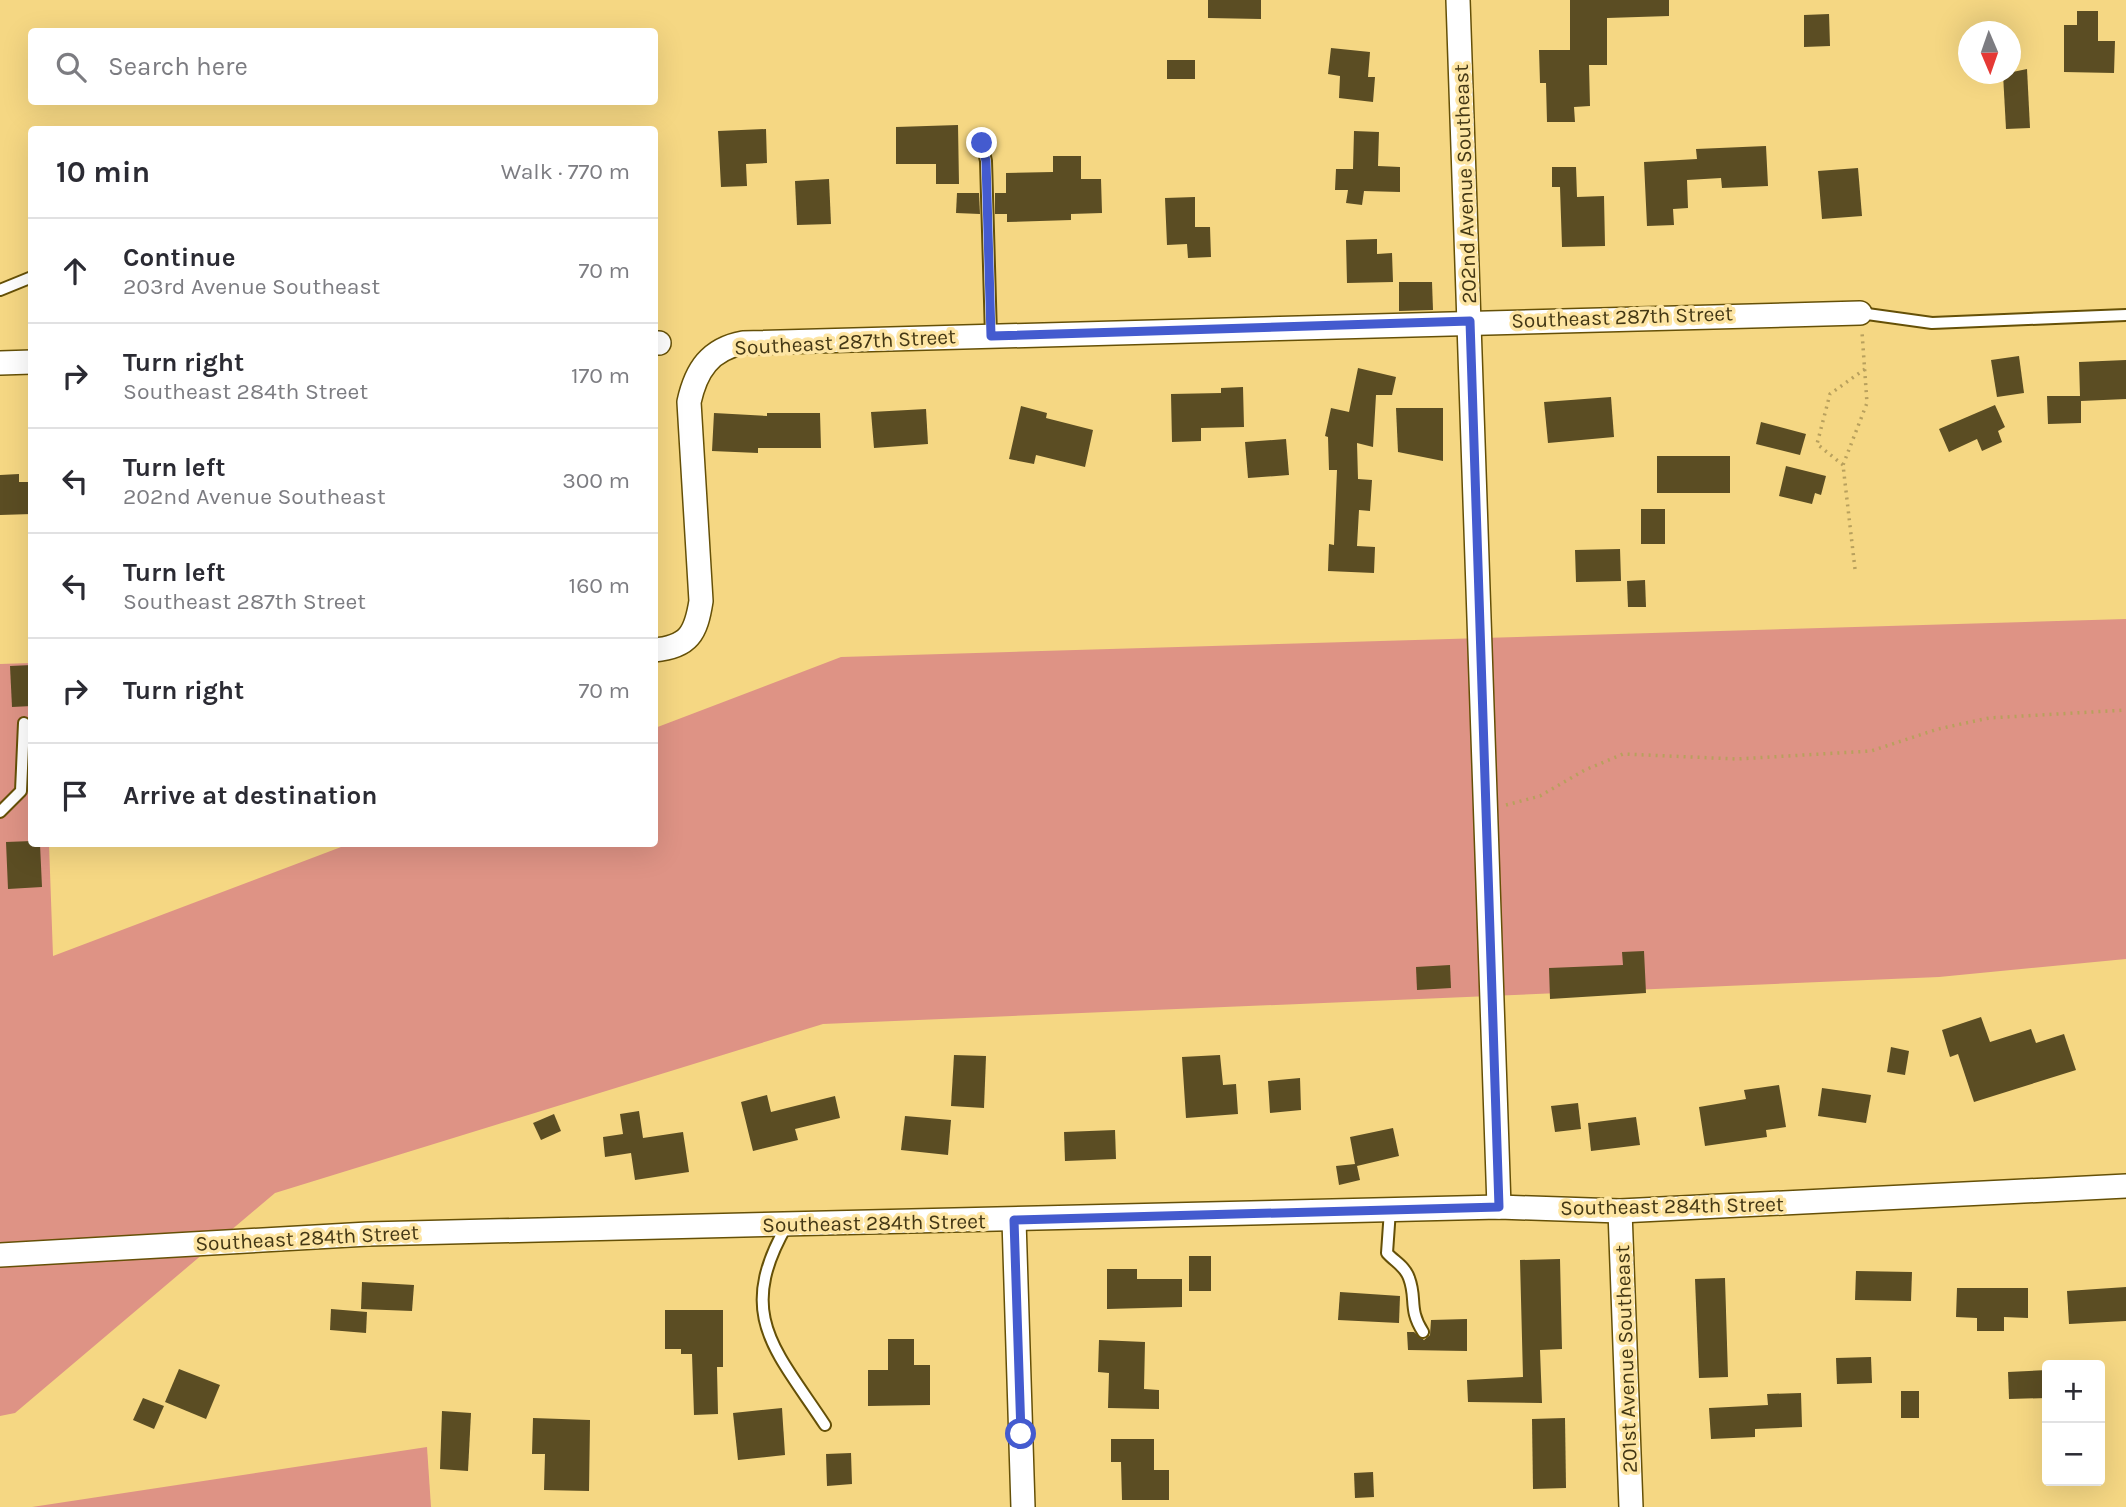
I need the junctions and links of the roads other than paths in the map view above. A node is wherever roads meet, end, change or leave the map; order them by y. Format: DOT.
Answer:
graph roads {
  1 [pos="1458,0"];
  2 [pos="982,143"];
  3 [pos="28,279"];
  4 [pos="0,290"];
  5 [pos="1860,313"];
  6 [pos="2126,315"];
  7 [pos="1470,321"];
  8 [pos="991,336"];
  9 [pos="0,362"];
  10 [pos="28,362"];
  11 [pos="658,650"];
  12 [pos="24,723"];
  13 [pos="0,813"];
  14 [pos="2126,1186"];
  15 [pos="1499,1207"];
  16 [pos="1390,1210"];
  17 [pos="1620,1211"];
  18 [pos="1014,1220"];
  19 [pos="787,1225"];
  20 [pos="0,1255"];
  21 [pos="1423,1332"];
  22 [pos="825,1425"];
  23 [pos="1023,1507"];
  24 [pos="1631,1507"];
  1 -- 7 [label="street, 202nd Avenue Southeast"];
  2 -- 8 [label="lane"];
  3 -- 4 [label="lane"];
  5 -- 6 [label="lane"];
  5 -- 7 [label="street, Southeast 287th Street"];
  7 -- 8 [label="street, Southeast 287th Street"];
  7 -- 15 [label="street, 202nd Avenue Southeast"];
  8 -- 11 [label="street, Southeast 287th Street"];
  9 -- 10 [label="street"];
  12 -- 13 [label="lane"];
  14 -- 17 [label="street, Southeast 284th Street"];
  15 -- 16 [label="street, Southeast 284th Street"];
  15 -- 17 [label="street, Southeast 284th Street"];
  16 -- 18 [label="street, Southeast 284th Street"];
  16 -- 21 [label="lane"];
  17 -- 24 [label="street, 201st Avenue Southeast"];
  18 -- 19 [label="street, Southeast 284th Street"];
  18 -- 23 [label="street"];
  19 -- 20 [label="street, Southeast 284th Street"];
  19 -- 22 [label="lane"];
}
